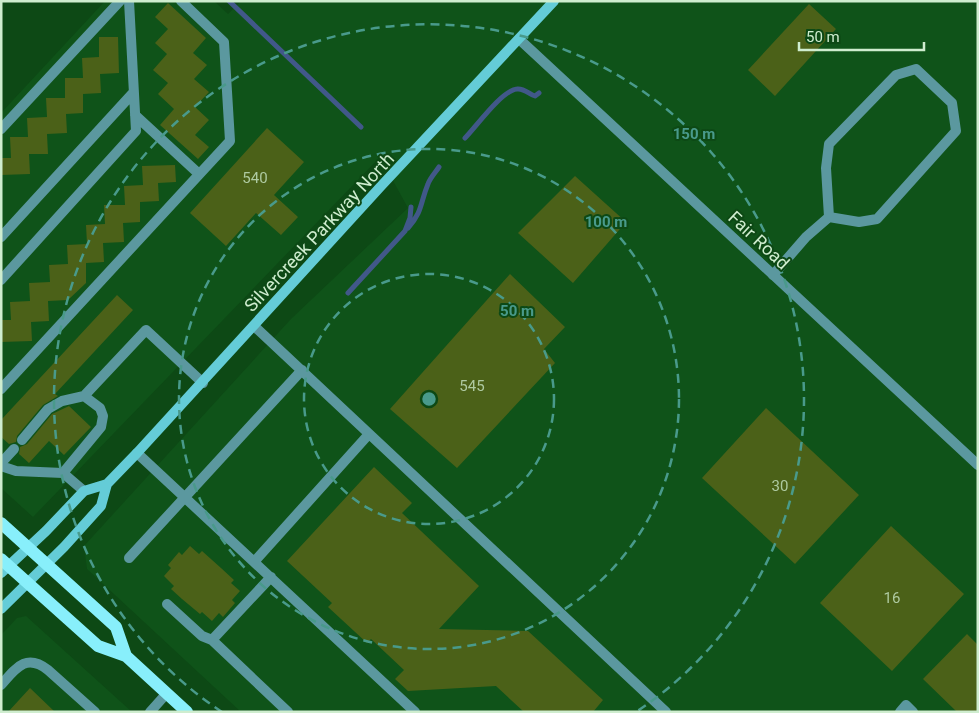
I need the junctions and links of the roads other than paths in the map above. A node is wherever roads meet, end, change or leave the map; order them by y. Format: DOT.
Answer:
graph roads {
  1 [pos="120,1"];
  2 [pos="129,1"];
  3 [pos="181,1"];
  4 [pos="554,1"];
  5 [pos="519,39"];
  6 [pos="134,93"];
  7 [pos="135,115"];
  8 [pos="1,129"];
  9 [pos="199,174"];
  10 [pos="829,217"];
  11 [pos="1,237"];
  12 [pos="773,275"];
  13 [pos="1,280"];
  14 [pos="254,326"];
  15 [pos="302,370"];
  16 [pos="203,382"];
  17 [pos="1,389"];
  18 [pos="84,396"];
  19 [pos="369,434"];
  20 [pos="22,440"];
  21 [pos="14,449"];
  22 [pos="137,453"];
  23 [pos="1,465"];
  24 [pos="978,465"];
  25 [pos="63,473"];
  26 [pos="107,484"];
  27 [pos="84,491"];
  28 [pos="185,497"];
  29 [pos="1,523"];
  30 [pos="28,548"];
  31 [pos="129,558"];
  32 [pos="254,562"];
  33 [pos="46,564"];
  34 [pos="4,566"];
  35 [pos="271,577"];
  36 [pos="27,583"];
  37 [pos="167,604"];
  38 [pos="1,609"];
  39 [pos="212,640"];
  40 [pos="126,656"];
  41 [pos="1,685"];
  42 [pos="167,693"];
  43 [pos="95,712"];
  44 [pos="150,712"];
  45 [pos="187,712"];
  46 [pos="288,712"];
  47 [pos="416,712"];
  48 [pos="666,712"];
  49 [pos="900,712"];
  50 [pos="913,712"];
  1 -- 8 [label="street"];
  2 -- 6 [label="street"];
  3 -- 9 [label="street"];
  4 -- 5 [label="main road, Silvercreek Parkway North"];
  5 -- 12 [label="street, Fair Road"];
  5 -- 14 [label="main road, Silvercreek Parkway North"];
  6 -- 7 [label="street"];
  6 -- 11 [label="street"];
  7 -- 9 [label="street"];
  7 -- 13 [label="street"];
  9 -- 17 [label="street"];
  10 -- 10 [label="street"];
  10 -- 12 [label="street"];
  12 -- 24 [label="street, Fair Road"];
  14 -- 15 [label="street"];
  14 -- 16 [label="main road, Silvercreek Parkway North"];
  15 -- 19 [label="street"];
  15 -- 28 [label="street"];
  16 -- 18 [label="street"];
  16 -- 22 [label="main road, Silvercreek Parkway North"];
  18 -- 20 [label="street"];
  18 -- 25 [label="street"];
  19 -- 32 [label="street"];
  19 -- 48 [label="street"];
  21 -- 23 [label="street"];
  22 -- 26 [label="main road, Silvercreek Parkway North"];
  22 -- 28 [label="street"];
  23 -- 25 [label="street"];
  25 -- 27 [label="street"];
  26 -- 27 [label="main road, Silvercreek Parkway North"];
  26 -- 33 [label="main road, Silvercreek Parkway North"];
  27 -- 30 [label="main road, Silvercreek Parkway North"];
  28 -- 31 [label="street"];
  28 -- 32 [label="street"];
  29 -- 30 [label="main road"];
  30 -- 33 [label="main road"];
  30 -- 34 [label="main road, Silvercreek Parkway North"];
  32 -- 35 [label="street"];
  33 -- 36 [label="main road, Silvercreek Parkway North"];
  33 -- 40 [label="main road"];
  34 -- 36 [label="main road"];
  35 -- 39 [label="street"];
  35 -- 47 [label="street"];
  36 -- 38 [label="main road, Silvercreek Parkway North"];
  36 -- 40 [label="main road"];
  37 -- 39 [label="street"];
  39 -- 46 [label="street"];
  40 -- 42 [label="main road"];
  41 -- 43 [label="street"];
  42 -- 44 [label="street"];
  42 -- 45 [label="main road"];
  49 -- 50 [label="street"];
}
